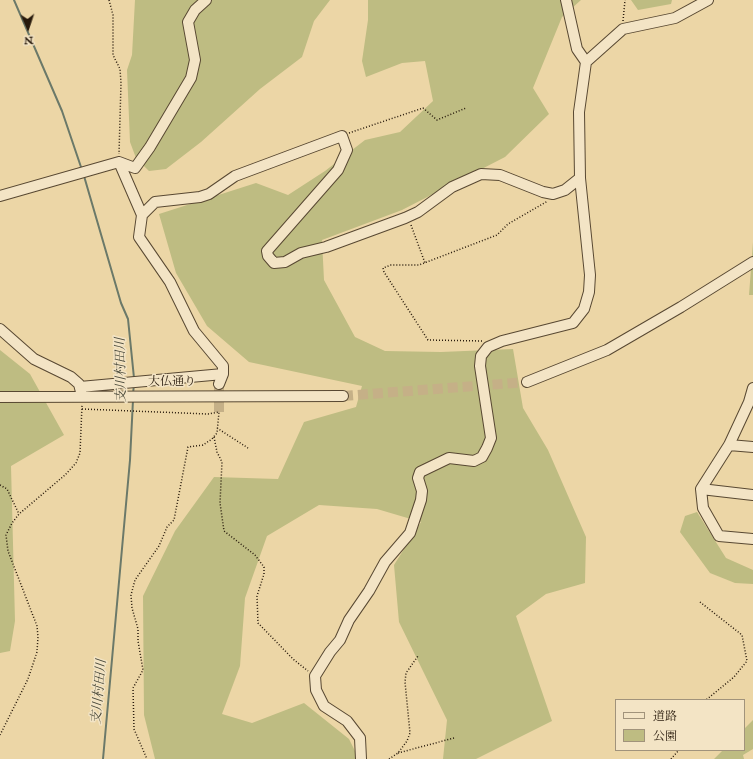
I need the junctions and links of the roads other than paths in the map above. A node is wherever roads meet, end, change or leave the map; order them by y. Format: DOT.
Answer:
graph roads {
  1 [pos="206,0"];
  2 [pos="566,0"];
  3 [pos="708,0"];
  4 [pos="586,62"];
  5 [pos="119,162"];
  6 [pos="580,178"];
  7 [pos="0,196"];
  8 [pos="142,215"];
  9 [pos="753,262"];
  10 [pos="0,329"];
  11 [pos="223,374"];
  12 [pos="527,382"];
  13 [pos="219,384"];
  14 [pos="753,388"];
  15 [pos="81,391"];
  16 [pos="343,396"];
  17 [pos="0,397"];
  18 [pos="751,403"];
  19 [pos="729,445"];
  20 [pos="753,447"];
  21 [pos="701,489"];
  22 [pos="753,495"];
  23 [pos="753,540"];
  24 [pos="362,759"];
  1 -- 5 [label="street"];
  2 -- 4 [label="street"];
  3 -- 4 [label="street"];
  4 -- 6 [label="street"];
  5 -- 7 [label="street"];
  5 -- 8 [label="street"];
  6 -- 8 [label="street"];
  6 -- 24 [label="street"];
  8 -- 11 [label="street"];
  9 -- 12 [label="street"];
  10 -- 15 [label="street"];
  11 -- 13 [label="street"];
  11 -- 15 [label="street"];
  14 -- 18 [label="street"];
  15 -- 16 [label="street, 大仏通り"];
  15 -- 17 [label="street, 大仏通り"];
  18 -- 19 [label="street"];
  19 -- 20 [label="street"];
  19 -- 21 [label="street"];
  21 -- 22 [label="street"];
  21 -- 23 [label="street"];
}
